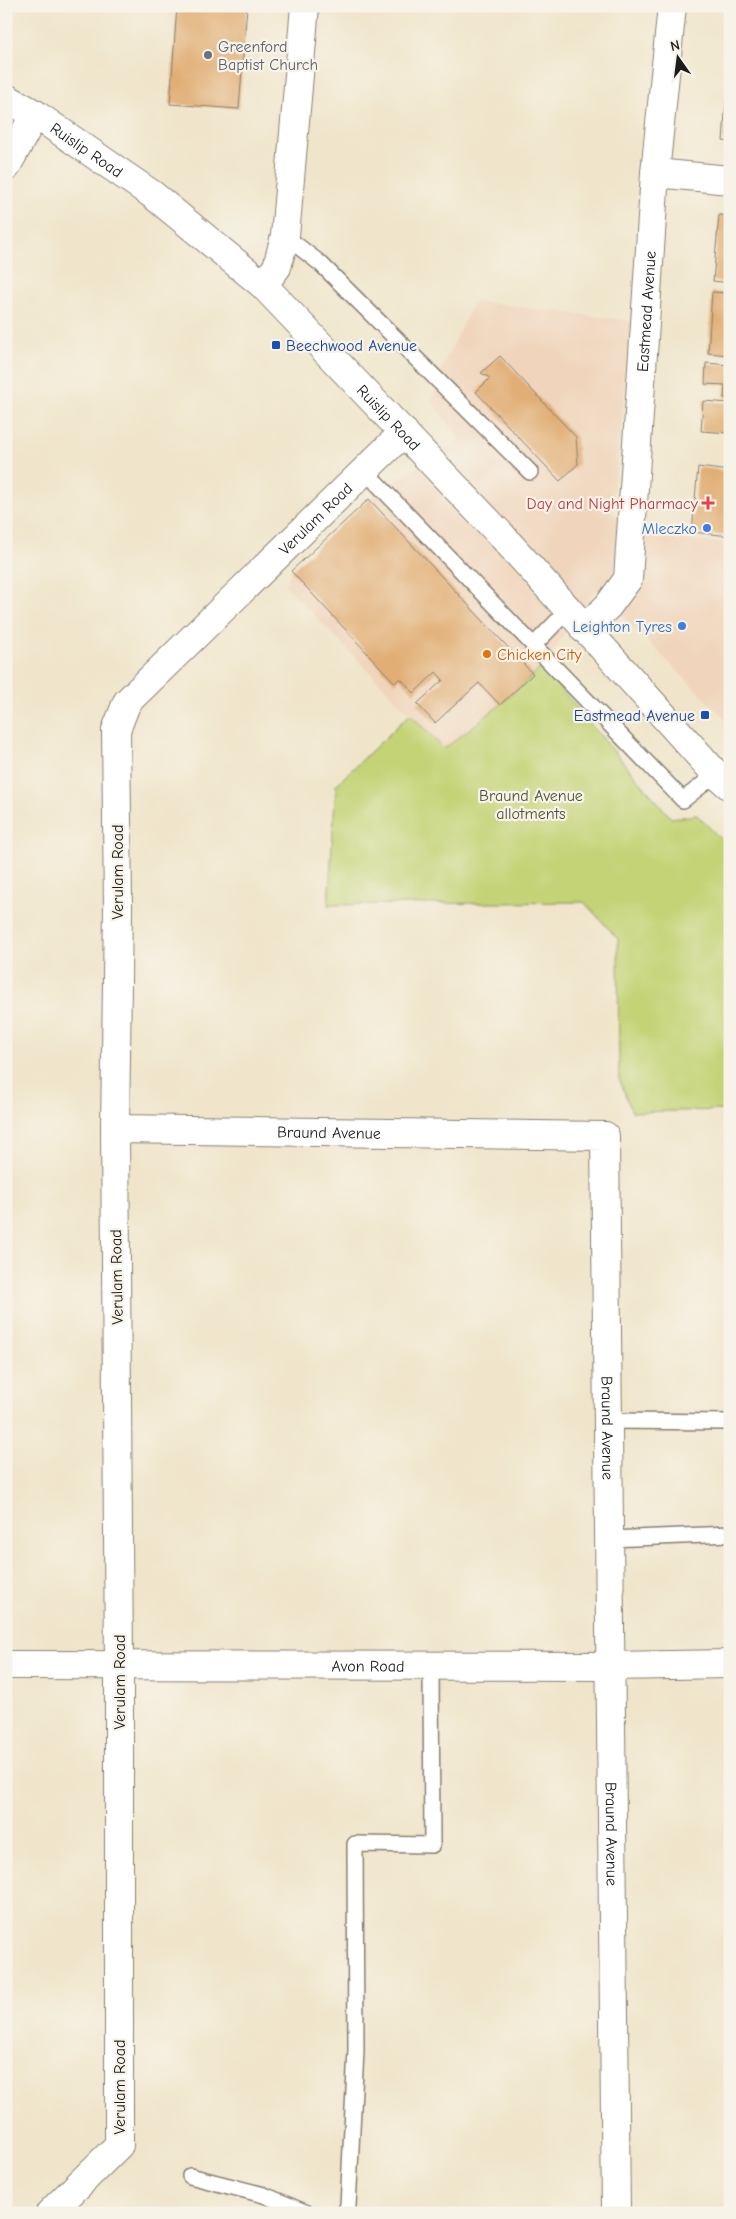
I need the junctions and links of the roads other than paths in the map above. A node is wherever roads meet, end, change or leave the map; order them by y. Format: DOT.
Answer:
graph roads {
  1 [pos="305,6"];
  2 [pos="672,6"];
  3 [pos="6,98"];
  4 [pos="35,114"];
  5 [pos="6,167"];
  6 [pos="655,173"];
  7 [pos="730,180"];
  8 [pos="285,236"];
  9 [pos="263,285"];
  10 [pos="404,432"];
  11 [pos="365,471"];
  12 [pos="530,472"];
  13 [pos="576,620"];
  14 [pos="533,646"];
  15 [pos="723,780"];
  16 [pos="114,1129"];
  17 [pos="609,1421"];
  18 [pos="730,1422"];
  19 [pos="730,1534"];
  20 [pos="610,1539"];
  21 [pos="6,1664"];
  22 [pos="730,1664"];
  23 [pos="119,1666"];
  24 [pos="431,1666"];
  25 [pos="611,1666"];
  26 [pos="190,2176"];
  27 [pos="50,2213"];
  28 [pos="307,2213"];
  29 [pos="344,2213"];
  30 [pos="616,2213"];
  1 -- 8 [label="street"];
  2 -- 6 [label="street, Eastmead Avenue"];
  3 -- 4 [label="street, Ruislip Road"];
  4 -- 5 [label="street"];
  4 -- 9 [label="street, Ruislip Road"];
  6 -- 7 [label="street"];
  6 -- 13 [label="street, Eastmead Avenue"];
  8 -- 9 [label="street"];
  8 -- 12 [label="lane"];
  9 -- 10 [label="street, Ruislip Road"];
  10 -- 11 [label="street, Verulam Road"];
  10 -- 13 [label="street, Ruislip Road"];
  11 -- 14 [label="lane"];
  11 -- 16 [label="street, Verulam Road"];
  13 -- 14 [label="lane"];
  13 -- 15 [label="street, Ruislip Road"];
  14 -- 15 [label="lane"];
  16 -- 17 [label="street, Braund Avenue"];
  16 -- 23 [label="street, Verulam Road"];
  17 -- 18 [label="lane"];
  17 -- 20 [label="street, Braund Avenue"];
  19 -- 20 [label="lane"];
  20 -- 25 [label="street, Braund Avenue"];
  21 -- 23 [label="street, Avon Road"];
  22 -- 25 [label="street, Avon Road"];
  23 -- 24 [label="street, Avon Road"];
  23 -- 27 [label="street, Verulam Road"];
  24 -- 25 [label="street, Avon Road"];
  24 -- 29 [label="lane"];
  25 -- 30 [label="street, Braund Avenue"];
  26 -- 28 [label="lane"];
}
